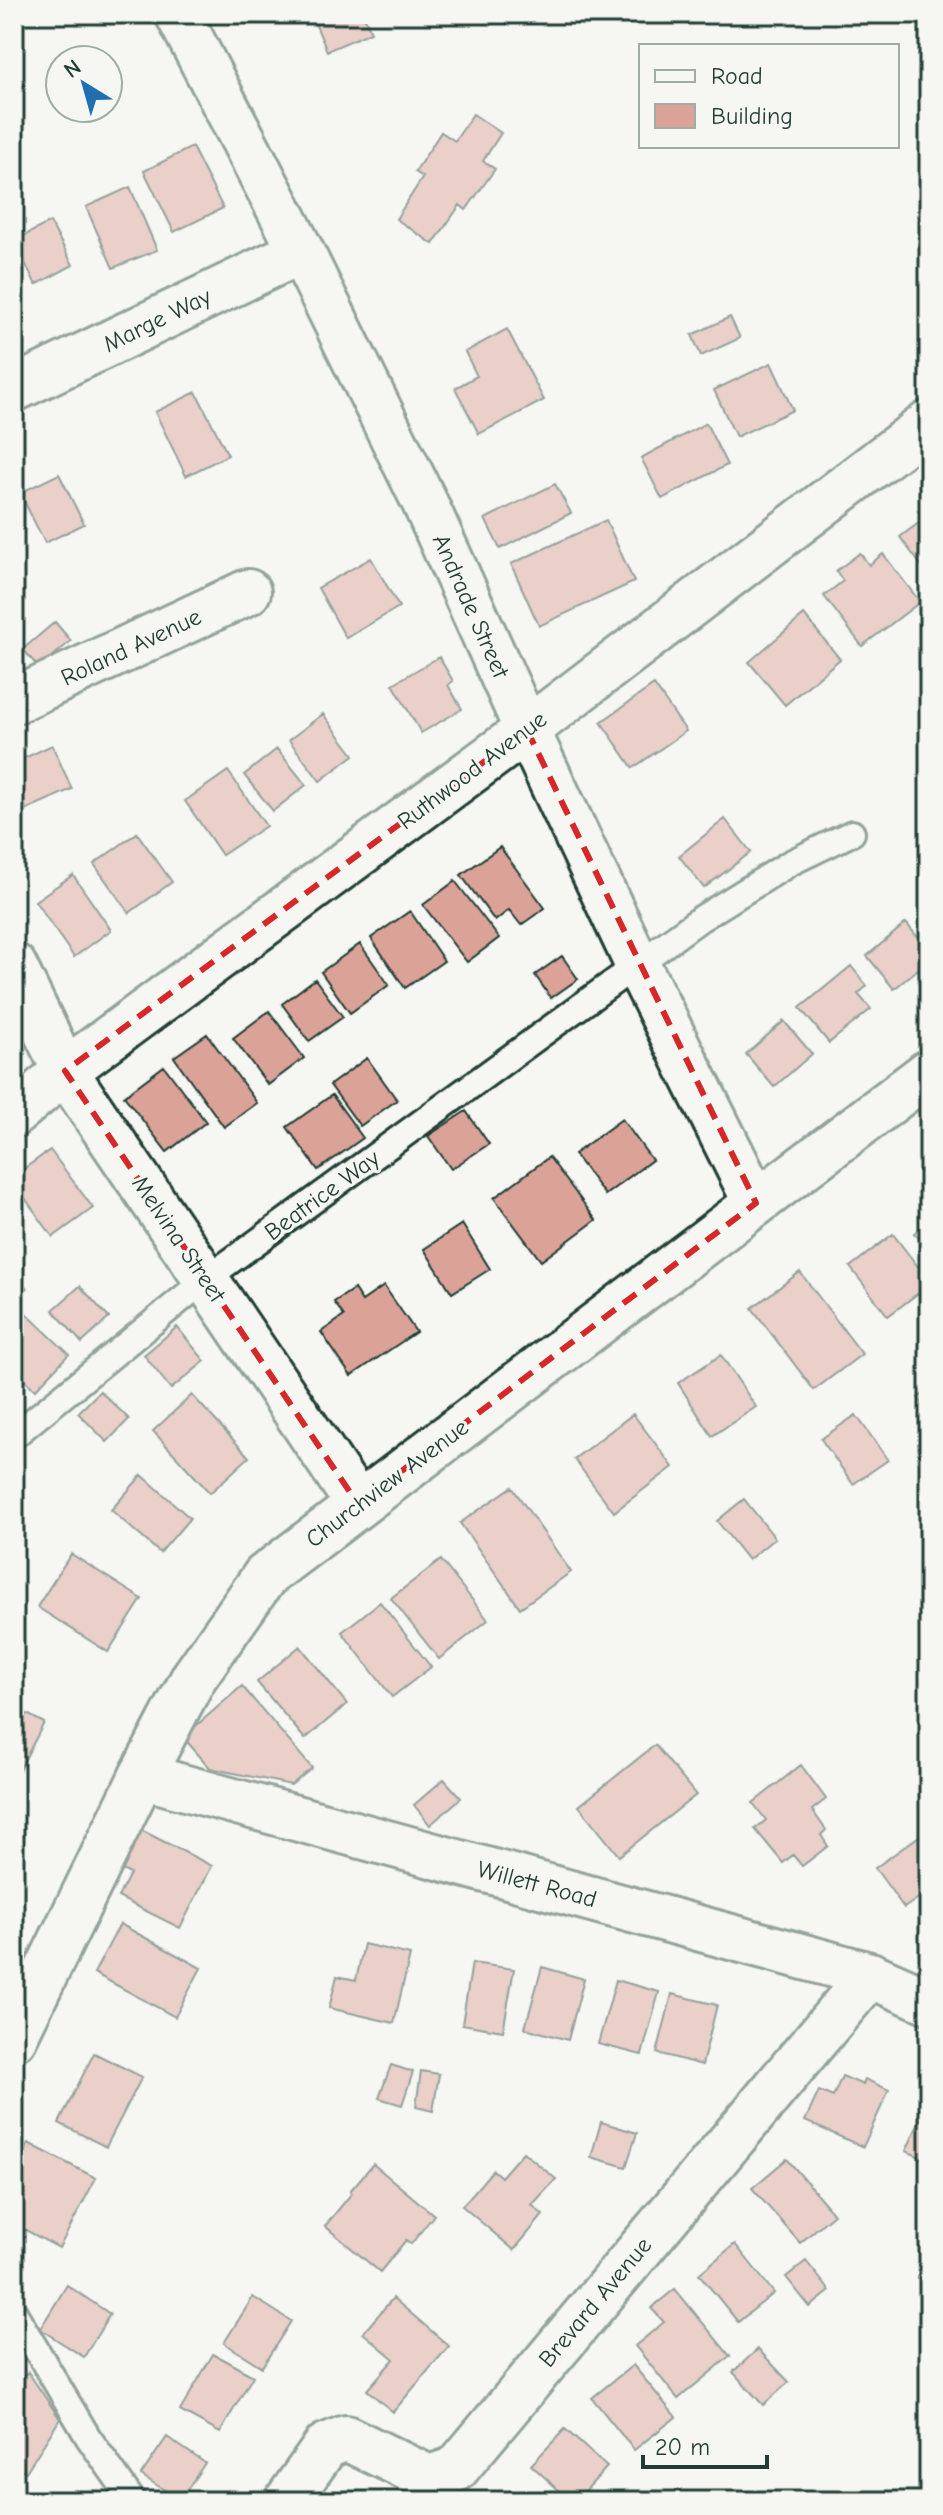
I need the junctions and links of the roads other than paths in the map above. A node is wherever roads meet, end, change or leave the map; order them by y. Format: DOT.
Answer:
graph roads {
  1 [pos="178,14"];
  2 [pos="301,251"];
  3 [pos="14,389"];
  4 [pos="929,423"];
  5 [pos="248,592"];
  6 [pos="14,701"];
  7 [pos="527,730"];
  8 [pos="852,833"];
  9 [pos="14,966"];
  10 [pos="638,966"];
  11 [pos="65,1071"];
  12 [pos="929,1072"];
  13 [pos="14,1114"];
  14 [pos="756,1203"];
  15 [pos="206,1279"];
  16 [pos="14,1436"];
  17 [pos="358,1504"];
  18 [pos="142,1776"];
  19 [pos="870,1975"];
  20 [pos="929,2001"];
  21 [pos="14,2038"];
  22 [pos="14,2312"];
  23 [pos="133,2501"];
  24 [pos="287,2501"];
  1 -- 2 [label="street, Andrade Street"];
  2 -- 3 [label="street, Marge Way"];
  2 -- 7 [label="street, Andrade Street"];
  4 -- 7 [label="street, Ruthwood Avenue"];
  5 -- 6 [label="street, Roland Avenue"];
  7 -- 10 [label="street, Andrade Street"];
  7 -- 11 [label="street, Ruthwood Avenue"];
  8 -- 10 [label="lane, Beatrice Way"];
  9 -- 11 [label="street, Melvina Street"];
  10 -- 14 [label="street, Andrade Street"];
  10 -- 15 [label="lane, Beatrice Way"];
  11 -- 13 [label="street, Ruthwood Avenue"];
  11 -- 15 [label="street, Melvina Street"];
  12 -- 14 [label="street, Churchview Avenue"];
  14 -- 17 [label="street, Churchview Avenue"];
  15 -- 16 [label="lane, Beatrice Way"];
  15 -- 17 [label="street, Melvina Street"];
  17 -- 18 [label="street, Churchview Avenue"];
  18 -- 19 [label="street, Willett Road"];
  18 -- 21 [label="street, Churchview Avenue"];
  19 -- 20 [label="street, Willett Road"];
  19 -- 24 [label="street, Brevard Avenue"];
  22 -- 23 [label="lane"];
}
